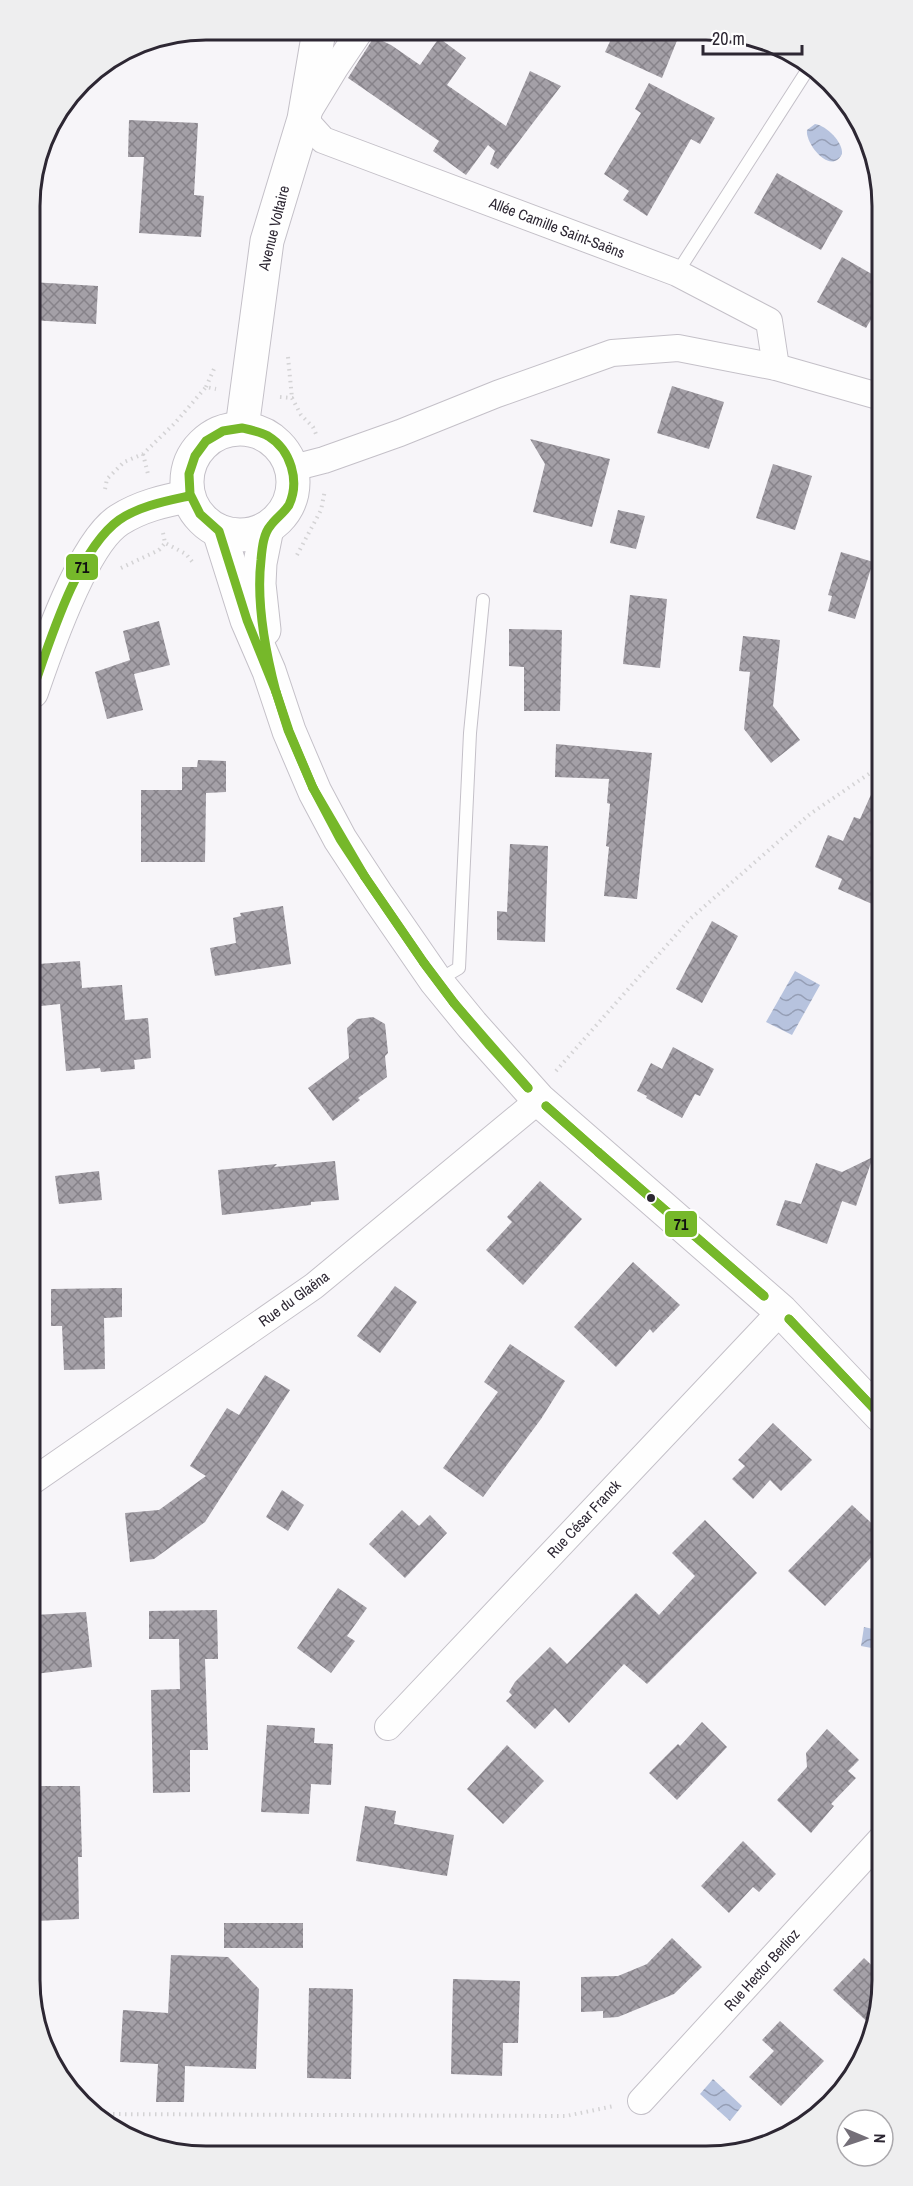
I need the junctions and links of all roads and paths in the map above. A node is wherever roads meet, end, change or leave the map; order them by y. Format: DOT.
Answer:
graph roads {
  1 [pos="317,41"];
  2 [pos="353,41"];
  3 [pos="805,74"];
  4 [pos="304,119"];
  5 [pos="677,273"];
  6 [pos="776,367"];
  7 [pos="246,394"];
  8 [pos="872,394"];
  9 [pos="242,428"];
  10 [pos="324,460"];
  11 [pos="292,468"];
  12 [pos="189,496"];
  13 [pos="156,503"];
  14 [pos="267,528"];
  15 [pos="219,531"];
  16 [pos="245,566"];
  17 [pos="483,600"];
  18 [pos="41,667"];
  19 [pos="872,772"];
  20 [pos="436,981"];
  21 [pos="547,1065"];
  22 [pos="547,1086"];
  23 [pos="781,1311"];
  24 [pos="872,1407"];
  25 [pos="40,1476"];
  26 [pos="388,1727"];
  27 [pos="872,1849"];
  28 [pos="641,2101"];
  29 [pos="110,2114"];
  1 -- 4 [label="main road, Avenue Voltaire"];
  2 -- 4 [label="street"];
  3 -- 5 [label="lane"];
  4 -- 5 [label="street, Allée Camille Saint-Saëns"];
  4 -- 7 [label="main road, Avenue Voltaire"];
  5 -- 6 [label="street, Allée Camille Saint-Saëns"];
  6 -- 8 [label="street"];
  6 -- 10 [label="street"];
  7 -- 9 [label="main road, Avenue Voltaire"];
  7 -- 10 [label="path"];
  7 -- 13 [label="path"];
  9 -- 11 [label="main road"];
  9 -- 12 [label="main road"];
  10 -- 11 [label="street"];
  10 -- 16 [label="path"];
  11 -- 14 [label="main road"];
  12 -- 13 [label="street"];
  12 -- 15 [label="main road"];
  13 -- 16 [label="path"];
  13 -- 18 [label="street"];
  14 -- 15 [label="main road"];
  14 -- 16 [label="main road"];
  15 -- 16 [label="main road"];
  16 -- 20 [label="main road"];
  17 -- 20 [label="lane"];
  19 -- 22 [label="path"];
  20 -- 22 [label="main road"];
  21 -- 22 [label="path"];
  22 -- 23 [label="main road"];
  22 -- 25 [label="street, Rue du Glaëna"];
  23 -- 24 [label="main road"];
  23 -- 26 [label="street, Rue César Franck"];
  27 -- 28 [label="street, Rue Hector Berlioz"];
  28 -- 29 [label="path"];
}
